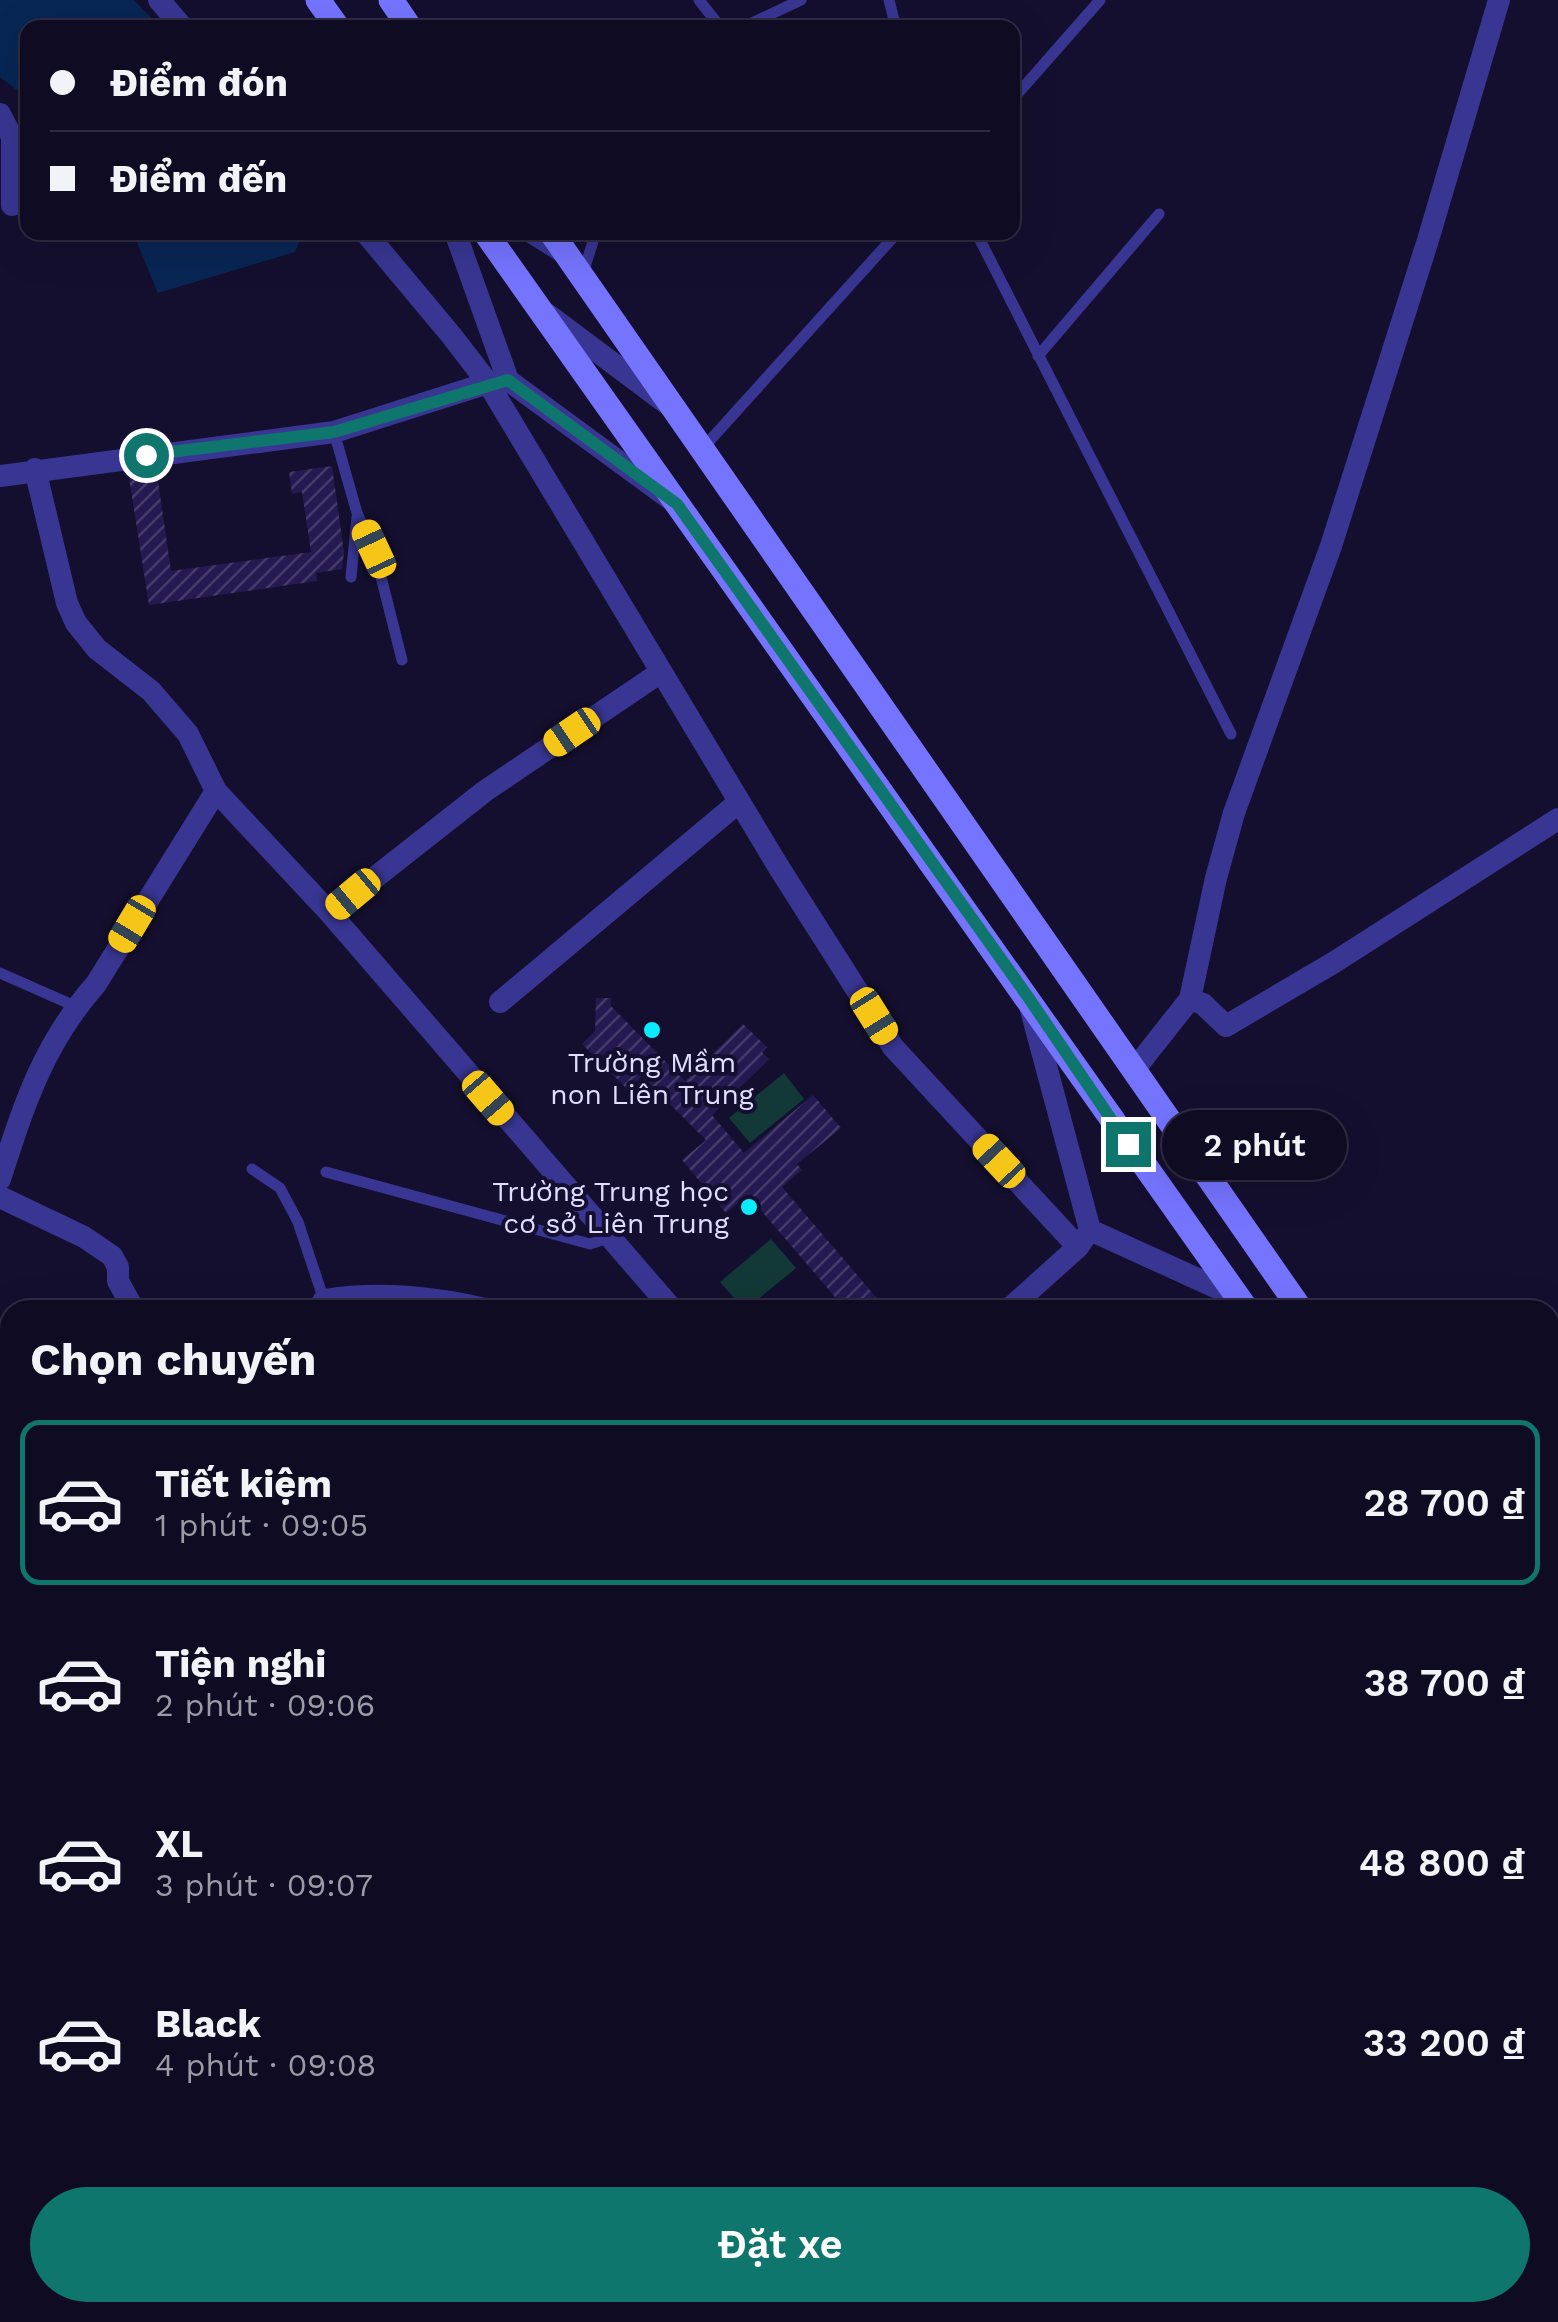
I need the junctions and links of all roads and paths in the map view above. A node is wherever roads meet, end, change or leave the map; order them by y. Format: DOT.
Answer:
graph roads {
  1 [pos="159,0"];
  2 [pos="1100,0"];
  3 [pos="1499,0"];
  4 [pos="800,1"];
  5 [pos="177,20"];
  6 [pos="757,20"];
  7 [pos="1020,91"];
  8 [pos="0,114"];
  9 [pos="12,205"];
  10 [pos="1159,214"];
  11 [pos="372,240"];
  12 [pos="457,240"];
  13 [pos="491,240"];
  14 [pos="544,240"];
  15 [pos="556,240"];
  16 [pos="594,240"];
  17 [pos="891,240"];
  18 [pos="980,240"];
  19 [pos="566,254"];
  20 [pos="582,278"];
  21 [pos="539,308"];
  22 [pos="1038,356"];
  23 [pos="498,382"];
  24 [pos="673,408"];
  25 [pos="334,432"];
  26 [pos="702,450"];
  27 [pos="34,469"];
  28 [pos="0,476"];
  29 [pos="677,504"];
  30 [pos="357,513"];
  31 [pos="351,577"];
  32 [pos="402,660"];
  33 [pos="660,672"];
  34 [pos="1231,734"];
  35 [pos="216,792"];
  36 [pos="739,802"];
  37 [pos="1558,819"];
  38 [pos="330,913"];
  39 [pos="0,973"];
  40 [pos="1028,997"];
  41 [pos="1190,1000"];
  42 [pos="500,1002"];
  43 [pos="77,1007"];
  44 [pos="1134,1070"];
  45 [pos="252,1169"];
  46 [pos="326,1172"];
  47 [pos="0,1179"];
  48 [pos="0,1197"];
  49 [pos="608,1238"];
  50 [pos="1084,1238"];
  51 [pos="128,1300"];
  52 [pos="319,1300"];
  53 [pos="345,1300"];
  54 [pos="436,1300"];
  55 [pos="664,1300"];
  56 [pos="1019,1300"];
  57 [pos="1232,1300"];
  58 [pos="1239,1300"];
  59 [pos="1295,1300"];
  1 -- 5 [label="street"];
  2 -- 7 [label="lane"];
  3 -- 41 [label="street"];
  4 -- 6 [label="lane"];
  8 -- 9 [label="street"];
  10 -- 22 [label="lane"];
  11 -- 23 [label="street"];
  12 -- 23 [label="street"];
  13 -- 21 [label="street"];
  14 -- 19 [label="street"];
  15 -- 19 [label="street"];
  16 -- 20 [label="lane"];
  17 -- 26 [label="lane"];
  18 -- 22 [label="lane"];
  19 -- 20 [label="street"];
  20 -- 24 [label="street"];
  21 -- 24 [label="street"];
  21 -- 29 [label="street"];
  22 -- 34 [label="lane"];
  23 -- 25 [label="street"];
  23 -- 29 [label="street"];
  23 -- 33 [label="street"];
  24 -- 26 [label="street"];
  25 -- 27 [label="street"];
  25 -- 30 [label="lane"];
  26 -- 44 [label="street"];
  27 -- 28 [label="street"];
  27 -- 35 [label="street"];
  29 -- 40 [label="street"];
  30 -- 31 [label="lane"];
  30 -- 32 [label="lane"];
  33 -- 36 [label="street"];
  33 -- 38 [label="street"];
  35 -- 38 [label="street"];
  35 -- 43 [label="street"];
  36 -- 42 [label="street"];
  36 -- 50 [label="street"];
  37 -- 41 [label="street"];
  38 -- 49 [label="street"];
  39 -- 43 [label="lane"];
  40 -- 50 [label="street"];
  40 -- 58 [label="street"];
  41 -- 44 [label="street"];
  43 -- 47 [label="street"];
  44 -- 59 [label="street"];
  45 -- 52 [label="lane"];
  46 -- 49 [label="lane"];
  48 -- 51 [label="street"];
  49 -- 55 [label="street"];
  50 -- 56 [label="street"];
  50 -- 57 [label="street"];
  53 -- 54 [label="street"];
}
